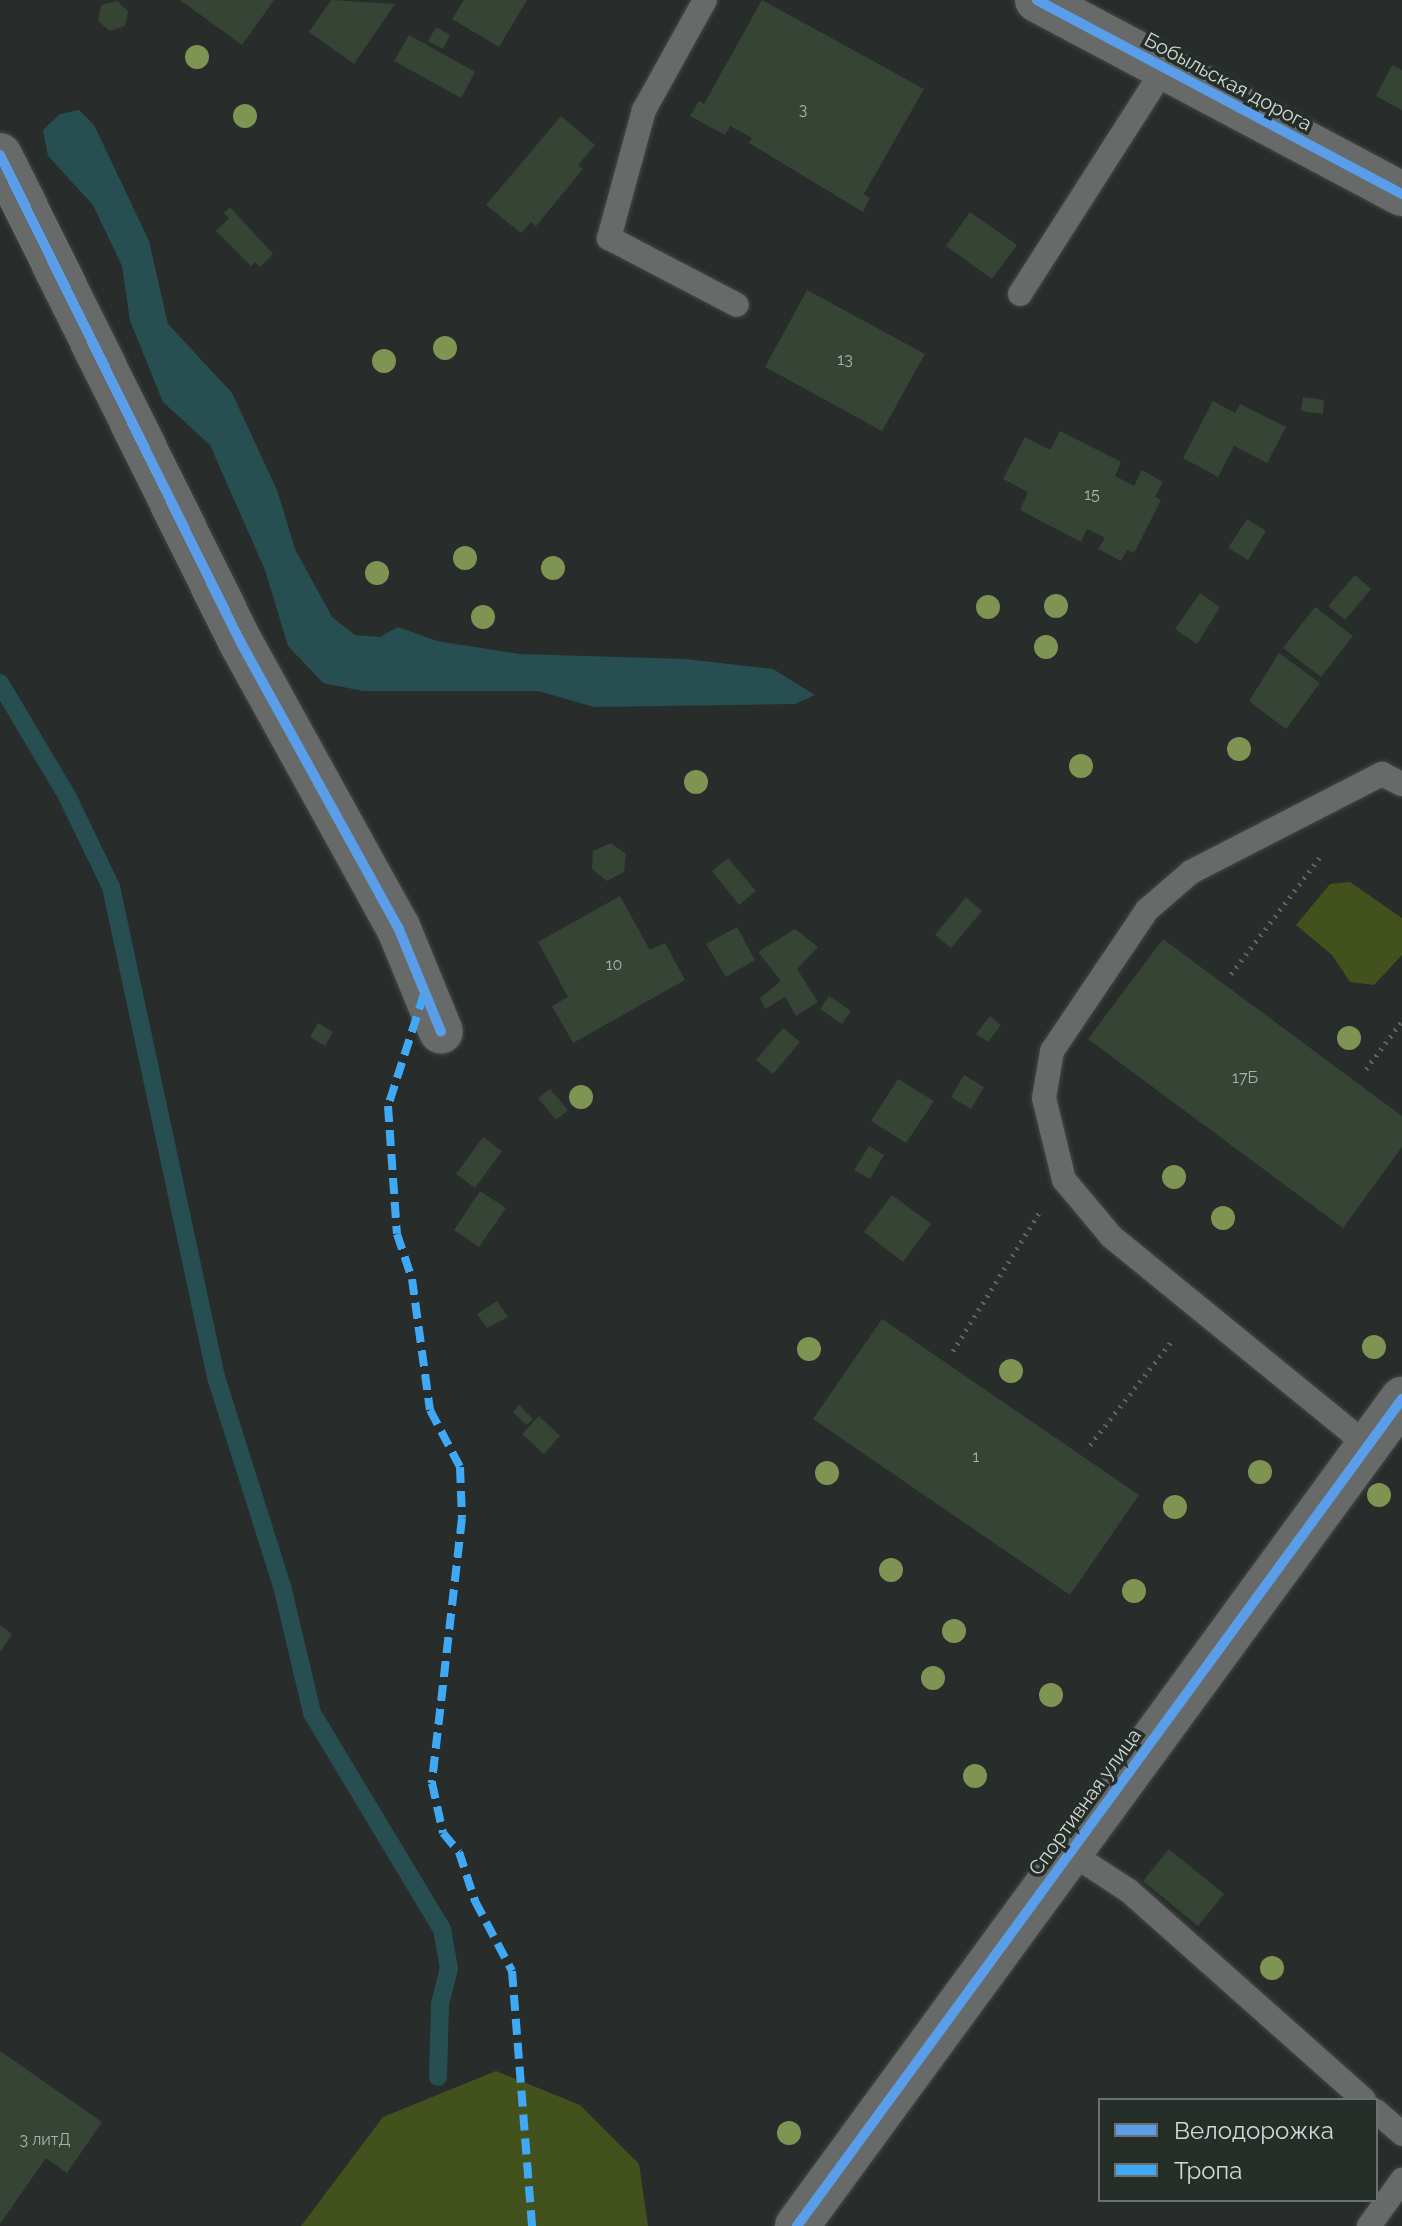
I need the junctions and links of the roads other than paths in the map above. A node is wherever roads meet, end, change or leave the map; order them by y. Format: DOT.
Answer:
graph roads {
  1 [pos="705,0"];
  2 [pos="1037,0"];
  3 [pos="1164,69"];
  4 [pos="0,155"];
  5 [pos="1402,194"];
  6 [pos="1020,294"];
  7 [pos="737,305"];
  8 [pos="1402,784"];
  9 [pos="441,1032"];
  10 [pos="1402,1399"];
  11 [pos="1367,1445"];
  12 [pos="1071,1853"];
  13 [pos="1362,2098"];
  14 [pos="1378,2113"];
  15 [pos="1402,2134"];
  16 [pos="1402,2180"];
  17 [pos="797,2226"];
  18 [pos="1369,2226"];
  1 -- 7 [label="lane"];
  2 -- 3 [label="street, Бобыльская дорога"];
  3 -- 5 [label="street, Бобыльская дорога"];
  3 -- 6 [label="lane"];
  4 -- 9 [label="street"];
  8 -- 11 [label="lane"];
  10 -- 11 [label="street, Спортивная улица"];
  11 -- 12 [label="street, Спортивная улица"];
  12 -- 13 [label="lane"];
  12 -- 17 [label="street, Спортивная улица"];
  14 -- 15 [label="lane"];
  16 -- 18 [label="lane"];
}
